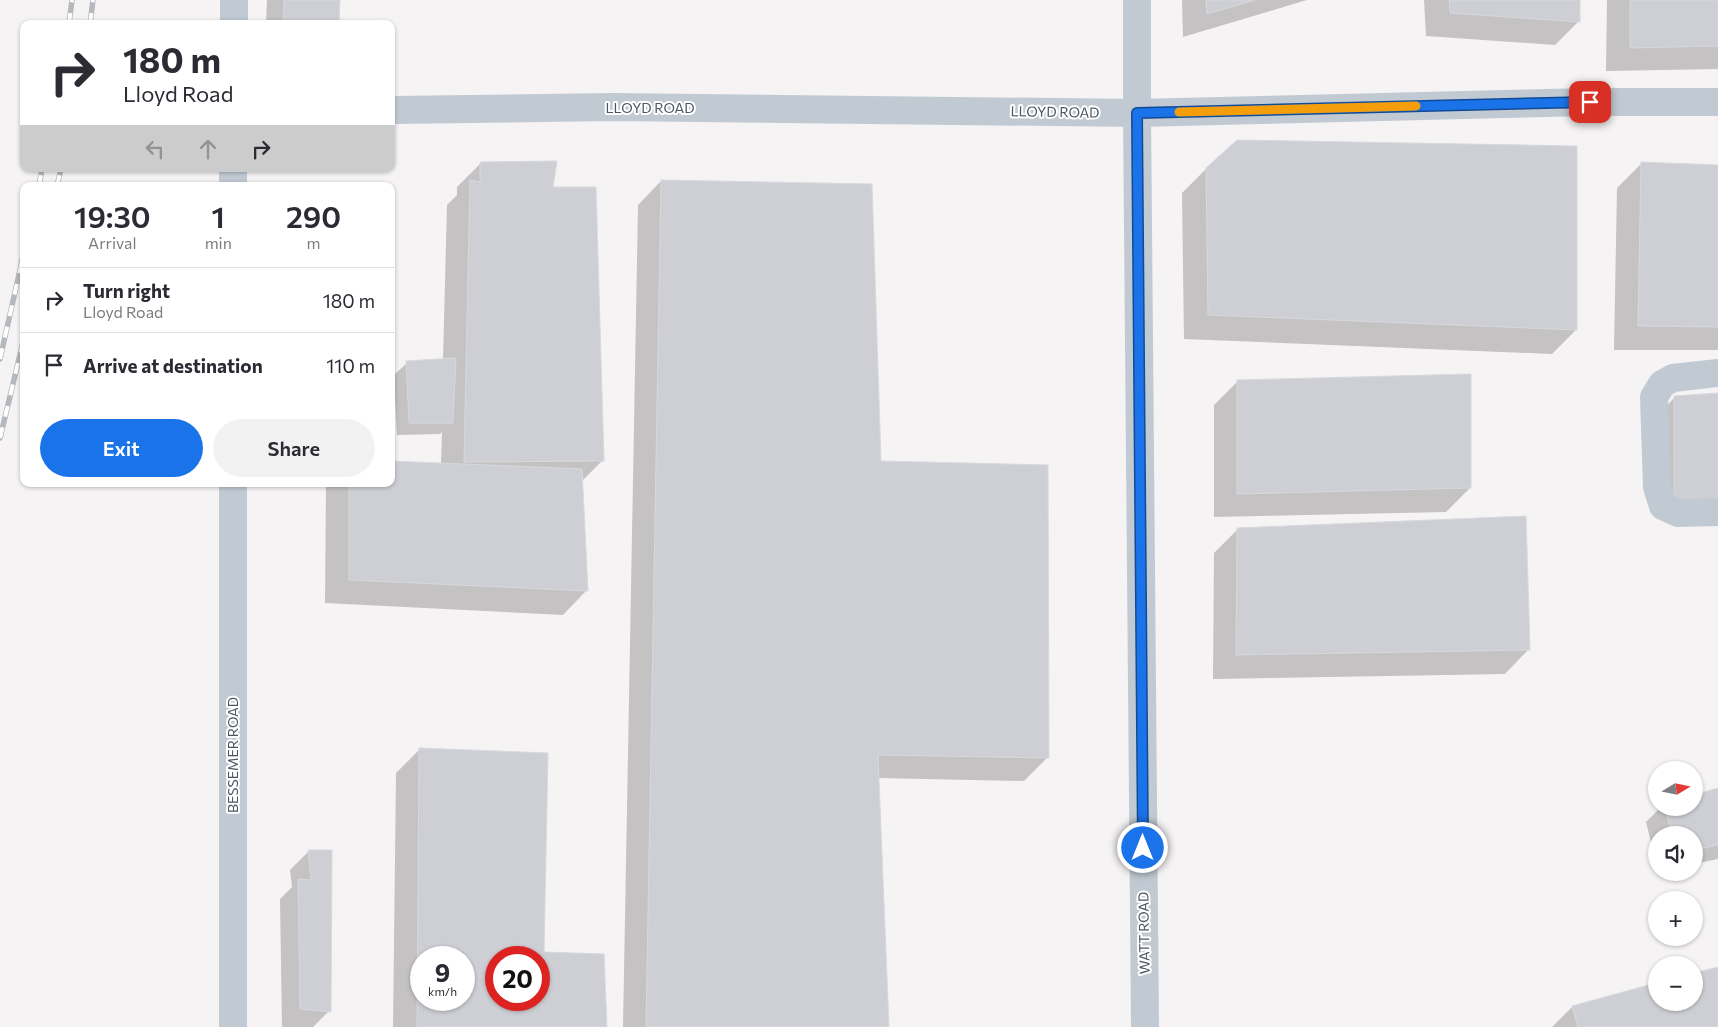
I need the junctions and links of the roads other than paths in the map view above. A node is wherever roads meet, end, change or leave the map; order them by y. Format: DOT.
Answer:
graph roads {
  1 [pos="234,0"];
  2 [pos="1137,0"];
  3 [pos="234,20"];
  4 [pos="1718,102"];
  5 [pos="395,110"];
  6 [pos="1137,113"];
  7 [pos="1718,373"];
  8 [pos="233,487"];
  9 [pos="1718,512"];
  10 [pos="233,1027"];
  11 [pos="1145,1027"];
  1 -- 3 [label="street"];
  2 -- 6 [label="street, WATT ROAD"];
  4 -- 6 [label="street, LLOYD ROAD"];
  5 -- 6 [label="street, LLOYD ROAD"];
  6 -- 11 [label="street, WATT ROAD"];
  7 -- 9 [label="street"];
  8 -- 10 [label="street, BESSEMER ROAD"];
}
